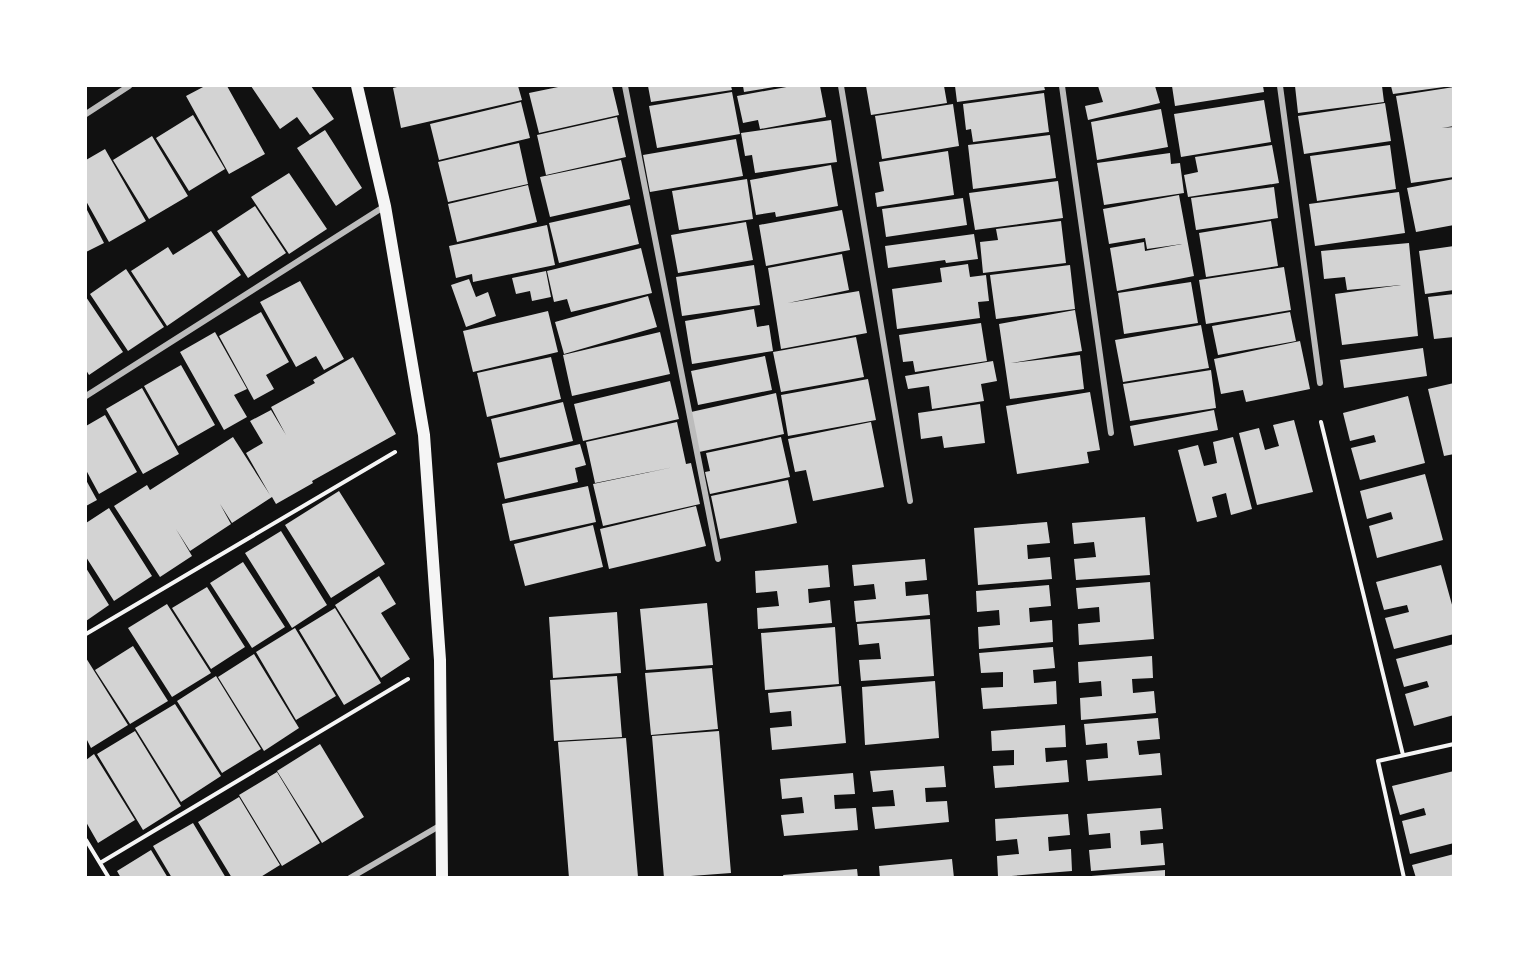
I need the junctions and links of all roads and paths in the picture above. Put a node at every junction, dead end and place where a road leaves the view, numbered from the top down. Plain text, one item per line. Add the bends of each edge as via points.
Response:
1 (129, 86) edge
2 (357, 86) edge
3 (625, 86) edge
4 (841, 86) edge
5 (1062, 86) edge
6 (1280, 86) edge
7 (86, 114) edge
8 (385, 206) junction
9 (1320, 383) dead end
10 (86, 396) edge
11 (1321, 422) dead end
12 (1111, 433) dead end
13 (424, 435) junction
14 (910, 501) dead end
15 (718, 559) dead end
16 (86, 634) edge
17 (440, 660) junction
18 (1454, 744) edge
19 (1404, 755) junction
20 (442, 825) junction
21 (86, 840) edge
22 (100, 863) junction
23 (109, 878) edge
24 (350, 878) edge
25 (442, 878) edge
26 (1404, 878) edge

1 - 7 street
2 - 8 main road
3 - 15 street
4 - 14 street
5 - 12 street
6 - 9 street
8 - 10 street
8 - 13 main road
11 - 19 path
13 - 16 path
13 - 17 main road
17 - 20 main road
17 - 22 path
18 - 19 path
19 - 26 path via 1378,761
20 - 24 street
20 - 25 main road
21 - 22 path
22 - 23 path

